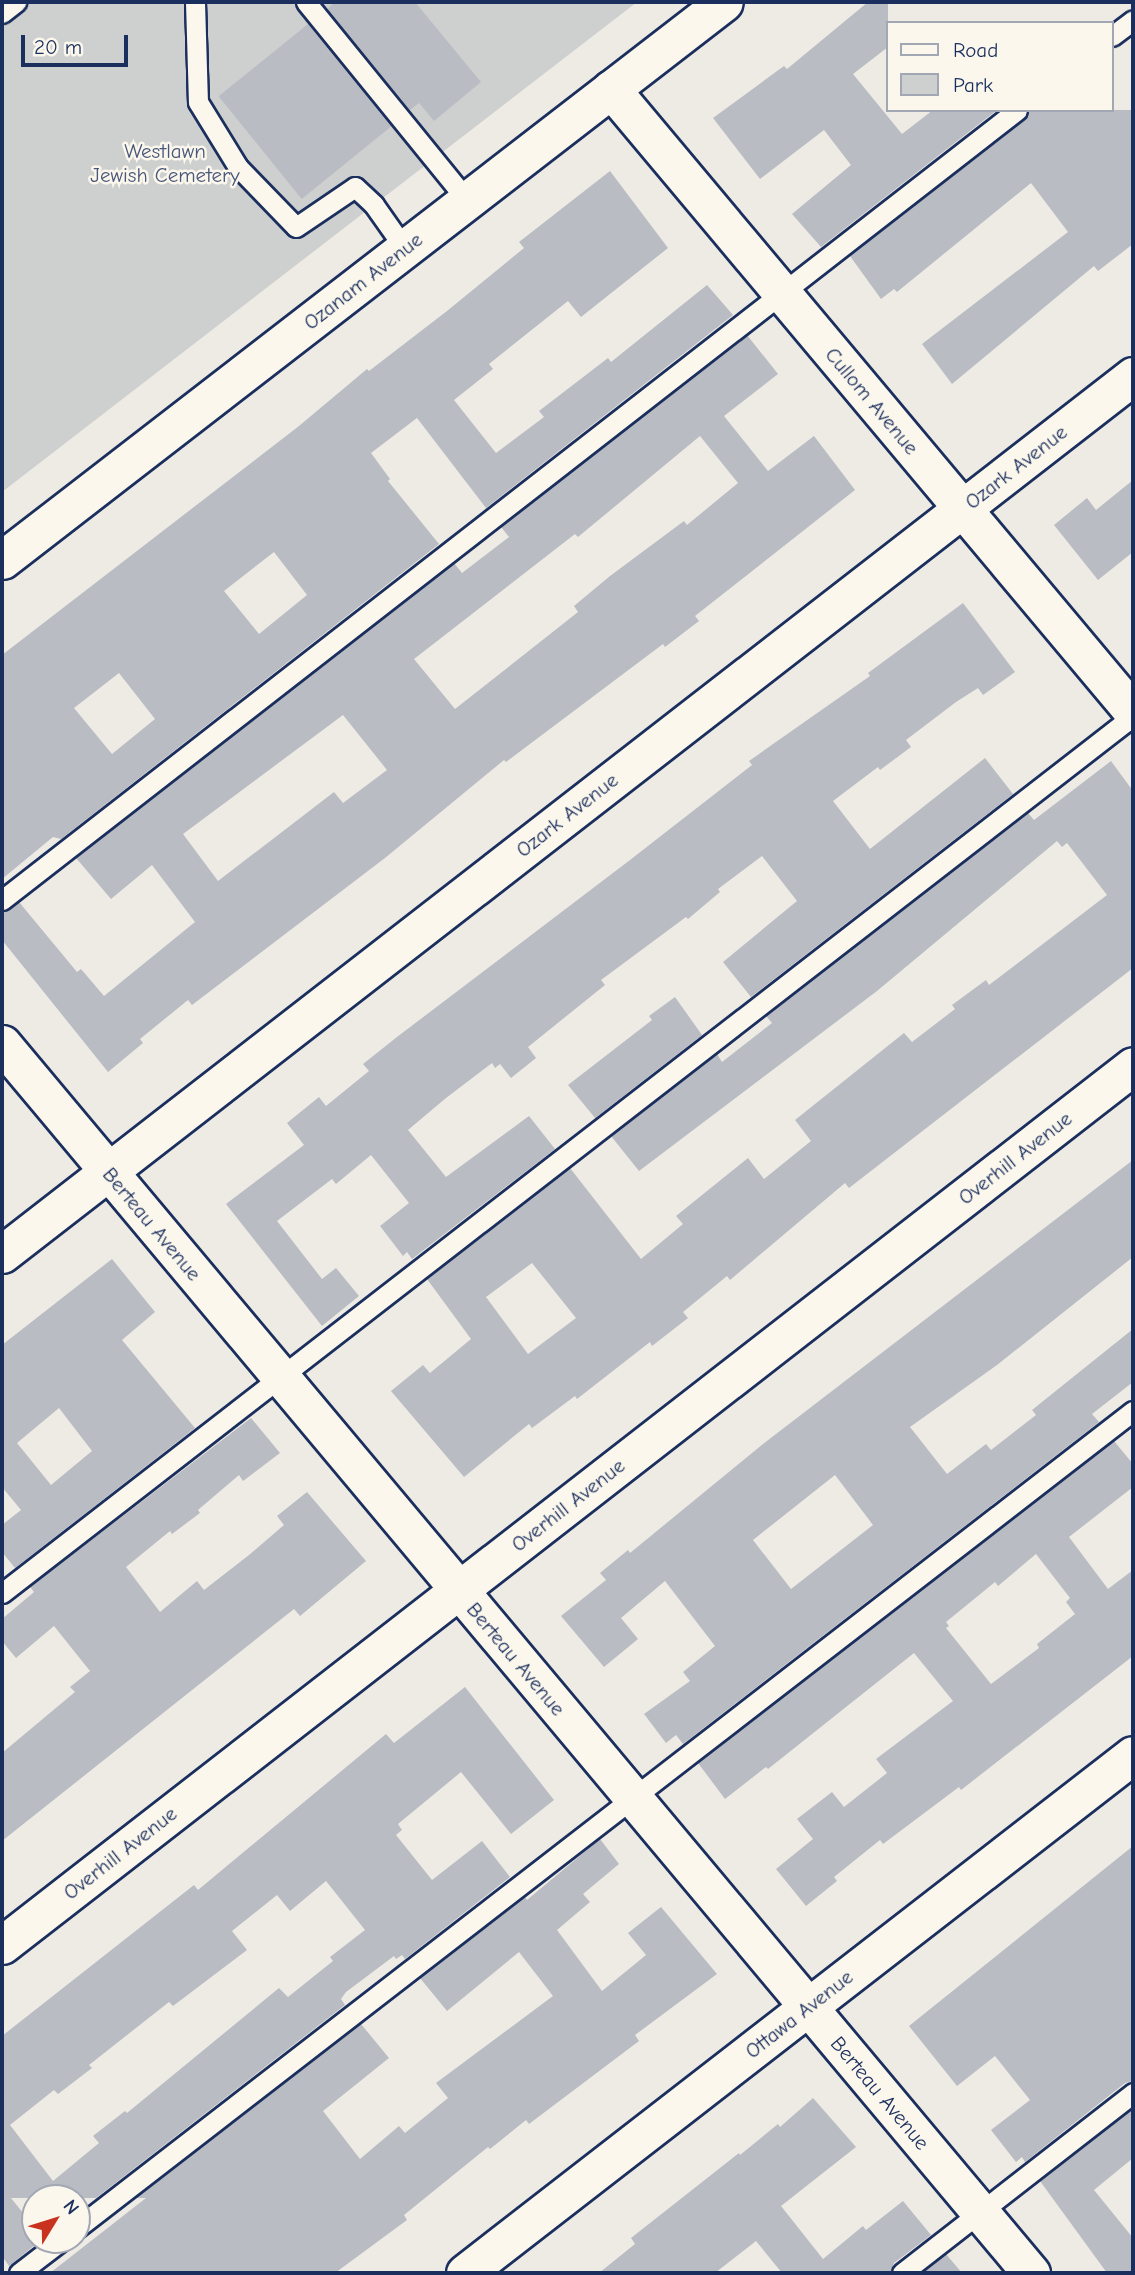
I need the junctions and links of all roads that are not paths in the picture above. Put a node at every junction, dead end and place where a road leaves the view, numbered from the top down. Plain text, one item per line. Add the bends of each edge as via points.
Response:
1 (16, 2) edge
2 (195, 2) edge
3 (306, 2) edge
4 (724, 2) edge
5 (2, 13) edge
6 (1133, 20) edge
7 (1114, 34) edge
8 (611, 89) junction
9 (1014, 112) edge
10 (467, 201) junction
11 (405, 249) junction
12 (782, 293) junction
13 (1133, 376) edge
14 (962, 508) junction
15 (2, 560) edge
16 (1133, 714) edge
17 (2, 900) edge
18 (2, 1044) edge
19 (1133, 1066) edge
20 (108, 1171) junction
21 (2, 1254) edge
22 (281, 1378) junction
23 (1133, 1411) edge
24 (458, 1590) junction
25 (2, 1593) edge
26 (1133, 1755) edge
27 (633, 1798) junction
28 (2, 1945) edge
29 (808, 2007) junction
30 (1133, 2093) edge
31 (980, 2212) junction
32 (91, 2217) edge
33 (44, 2254) edge
34 (19, 2273) edge
35 (465, 2273) edge
36 (902, 2273) edge
37 (1031, 2273) edge

1 - 5 lane
2 - 11 lane via 198,102 238,167 296,227 355,187
3 - 10 lane
4 - 8 street, Ozanam Avenue
6 - 7 lane
8 - 10 street, Ozanam Avenue
8 - 12 street, Cullom Avenue
9 - 12 lane
10 - 11 street, Ozanam Avenue
11 - 15 street, Ozanam Avenue
12 - 14 street, Cullom Avenue
12 - 17 lane
13 - 14 street, Ozark Avenue
14 - 16 street, Cullom Avenue
14 - 20 street, Ozark Avenue
16 - 22 lane
18 - 20 street, Berteau Avenue
19 - 24 street, Overhill Avenue
20 - 21 street, Ozark Avenue
20 - 22 street, Berteau Avenue
22 - 24 street, Berteau Avenue
22 - 25 lane
23 - 27 lane
24 - 27 street, Berteau Avenue
24 - 28 street, Overhill Avenue
26 - 29 street, Ottawa Avenue
27 - 29 street, Berteau Avenue
27 - 32 lane
29 - 31 street, Berteau Avenue
29 - 35 street, Ottawa Avenue
30 - 31 lane
31 - 36 lane
31 - 37 street, Berteau Avenue
33 - 34 lane

